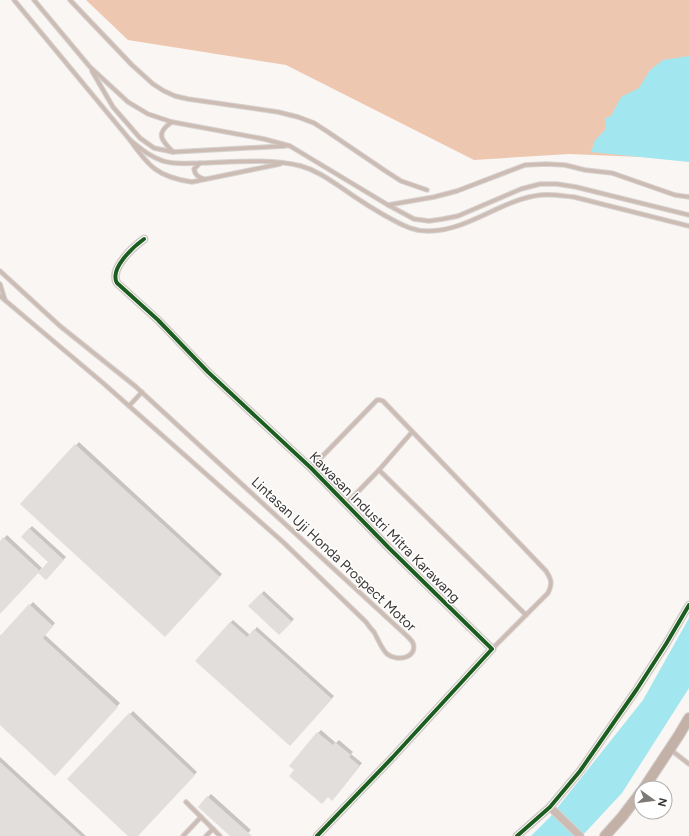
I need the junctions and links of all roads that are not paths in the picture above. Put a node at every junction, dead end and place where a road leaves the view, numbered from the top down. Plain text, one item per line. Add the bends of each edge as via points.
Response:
1 (14, 0) edge
2 (34, 0) edge
3 (70, 0) edge
4 (90, 67) junction
5 (172, 122) junction
6 (130, 140) junction
7 (290, 146) junction
8 (173, 152) junction
9 (200, 163) junction
10 (287, 163) junction
11 (205, 179) junction
12 (427, 190) dead end
13 (689, 197) edge
14 (388, 205) junction
15 (689, 215) edge
16 (689, 226) edge
17 (144, 239) dead end
18 (0, 271) edge
19 (0, 284) edge
20 (0, 296) edge
21 (6, 301) junction
22 (142, 392) junction
23 (129, 406) junction
24 (412, 432) junction
25 (311, 468) junction
26 (379, 470) junction
27 (346, 504) junction
28 (689, 605) edge
29 (526, 615) junction
30 (492, 649) junction
31 (689, 718) edge
32 (670, 749) junction
33 (689, 764) edge
34 (649, 780) edge
35 (186, 802) dead end
36 (633, 802) edge
37 (552, 808) junction
38 (201, 817) junction
39 (212, 829) junction
40 (183, 836) edge
41 (206, 836) edge
42 (220, 836) edge
43 (317, 836) edge
44 (517, 836) edge
45 (580, 836) edge
46 (605, 836) edge

1 - 6 lane
2 - 4 lane
3 - 12 lane via 132,65 164,91 188,99 298,117 328,132 401,180
4 - 5 lane via 128,102 148,114
4 - 8 lane via 113,107 140,138 154,148
5 - 7 lane
5 - 8 lane via 165,126 161,133 162,141
6 - 9 lane via 149,155 164,162
6 - 11 lane via 145,161 167,176 192,182
7 - 8 lane
7 - 14 lane
9 - 10 lane
9 - 11 lane via 194,169 194,173
10 - 11 lane
10 - 16 lane via 316,172 409,228 428,231 462,226 524,199 556,194
13 - 14 lane via 675,195 612,173 546,164 525,165 456,191
14 - 15 lane via 414,219 429,221 458,216 521,188 557,184
17 - 25 street, Kawasan Industri Mitra Karawang via 117,267 114,279 208,372
18 - 22 lane, Lintasan Uji Honda Prospect Motor via 60,326
19 - 21 lane
20 - 21 lane, Lintasan Uji Honda Prospect Motor
21 - 23 lane, Lintasan Uji Honda Prospect Motor
22 - 23 lane
22 - 23 lane, Lintasan Uji Honda Prospect Motor via 407,636 413,644 410,654 399,659 392,658 386,653 366,622 283,542
24 - 25 lane, Kawasan Industri Mitra Karawang via 383,401 377,400
24 - 26 lane
24 - 29 lane, Kawasan Industri Mitra Karawang via 551,579 552,585 548,593
25 - 27 street, Kawasan Industri Mitra Karawang
26 - 27 lane
26 - 29 lane
27 - 30 street, Kawasan Industri Mitra Karawang
28 - 37 street via 617,719
29 - 30 lane, Kawasan Industri Mitra Karawang
30 - 43 street, Kawasan Industri Mitra Karawang
31 - 32 street
32 - 33 lane
32 - 34 street
35 - 38 lane
36 - 46 street
37 - 44 street
37 - 45 street
38 - 39 lane
38 - 40 lane
39 - 41 lane
39 - 42 lane

